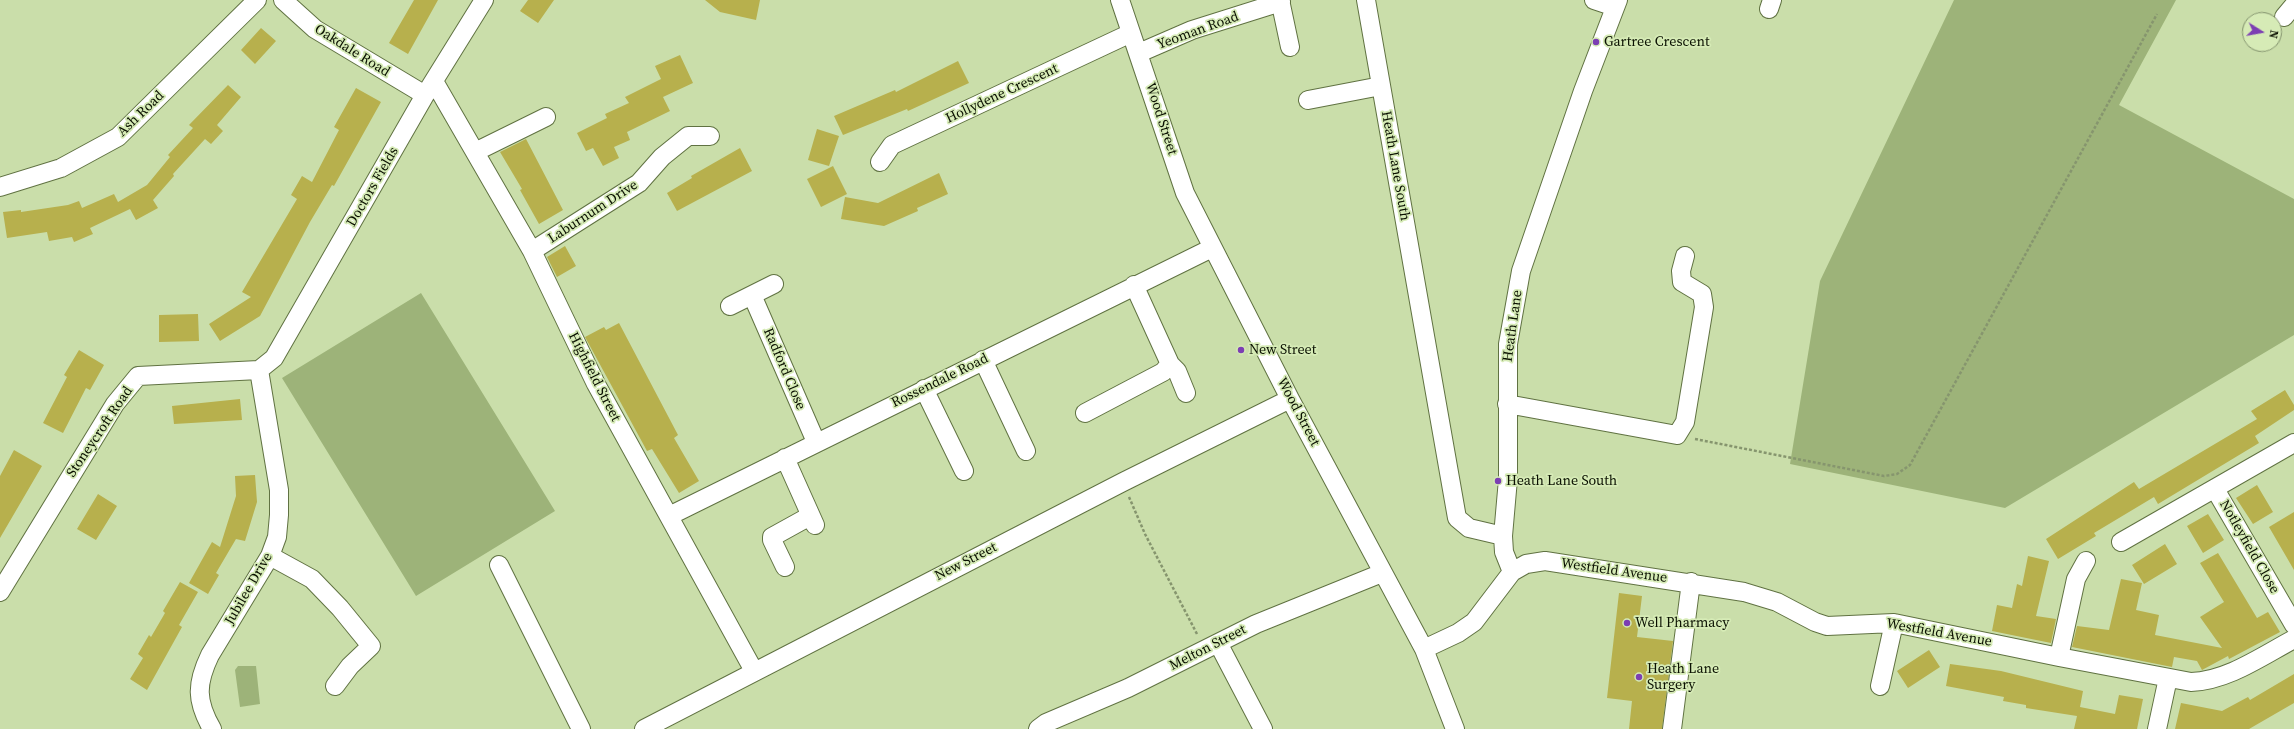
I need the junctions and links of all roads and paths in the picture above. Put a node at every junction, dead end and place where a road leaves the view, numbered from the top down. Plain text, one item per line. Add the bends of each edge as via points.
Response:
1 (257, 0) edge
2 (283, 0) edge
3 (484, 0) edge
4 (1120, 0) edge
5 (1366, 0) edge
6 (1594, 0) edge
7 (1280, 1) edge
8 (1616, 3) edge
9 (2157, 14) dead end
10 (1131, 33) junction
11 (1290, 47) dead end
12 (1139, 53) junction
13 (1381, 86) junction
14 (430, 89) junction
15 (1308, 100) dead end
16 (546, 117) dead end
17 (710, 136) dead end
18 (475, 152) junction
19 (880, 162) dead end
20 (0, 187) edge
21 (1212, 248) junction
22 (532, 251) junction
23 (1685, 256) dead end
24 (774, 284) dead end
25 (1134, 285) junction
26 (752, 295) junction
27 (730, 306) dead end
28 (983, 360) junction
29 (1170, 364) junction
30 (260, 370) junction
31 (924, 390) junction
32 (1186, 393) dead end
33 (1290, 399) junction
34 (1507, 404) junction
35 (1085, 413) dead end
36 (1677, 435) junction
37 (816, 442) junction
38 (2294, 442) edge
39 (1026, 450) dead end
40 (785, 458) junction
41 (964, 471) dead end
42 (1123, 482) junction
43 (2215, 489) junction
44 (669, 516) junction
45 (1503, 536) junction
46 (2121, 542) dead end
47 (270, 556) junction
48 (2086, 561) dead end
49 (499, 565) dead end
50 (785, 567) dead end
51 (1512, 572) junction
52 (1382, 573) junction
53 (1691, 582) junction
54 (0, 592) edge
55 (1894, 622) junction
56 (2294, 625) edge
57 (2294, 639) edge
58 (1212, 646) junction
59 (1424, 649) junction
60 (2059, 657) junction
61 (754, 671) junction
62 (2168, 678) junction
63 (334, 686) dead end
64 (1880, 686) dead end
65 (654, 727) edge
66 (212, 729) edge
67 (581, 729) edge
68 (1038, 729) edge
69 (1263, 729) edge
70 (1455, 729) edge
71 (1672, 729) edge
72 (2157, 729) edge

1 - 20 street, Ash Road via 118,138 61,168
2 - 14 street, Oakdale Road via 315,29
3 - 14 street, Doctors Fields
4 - 10 street, Wood Street
5 - 13 street, Heath Lane South
6 - 8 street
7 - 11 street
7 - 12 street, Yeoman Road via 1192,30
8 - 34 street, Heath Lane via 1521,271 1508,344
9 - 36 path via 1917,454 1904,470 1884,476
10 - 12 street, Wood Street
10 - 19 street, Hollydene Crescent via 892,145
12 - 21 street, Wood Street via 1185,193
13 - 15 street
13 - 45 street, Heath Lane South via 1457,518 1469,528
14 - 18 street, Highfield Street
14 - 30 street, Doctors Fields via 274,358
16 - 18 street
17 - 22 street, Laburnum Drive via 688,136 662,157 639,183
18 - 22 street, Highfield Street
21 - 25 street, Rossendale Road
21 - 33 street, Wood Street
22 - 44 street, Highfield Street via 596,384
23 - 36 street via 1681,271 1682,282 1702,294 1704,307 1685,422
24 - 26 street
25 - 28 street, Rossendale Road
25 - 29 street
26 - 27 street
26 - 37 street, Radford Close
28 - 31 street, Rossendale Road
28 - 39 street
29 - 32 street via 1177,371
29 - 35 street via 1163,372
30 - 47 street, Jubilee Drive via 278,490 279,515
30 - 54 street, Stoneycroft Road via 138,376 107,418
31 - 37 street, Rossendale Road
31 - 41 street
33 - 42 street, New Street
33 - 52 street, Wood Street
34 - 36 street
34 - 45 street, Heath Lane via 1508,479
37 - 40 street, Rossendale Road
38 - 43 street, Notleyfield Close
40 - 44 street, Rossendale Road
40 - 50 street via 813,521 772,537
42 - 58 path via 1145,534
42 - 61 street, New Street
43 - 46 street, Notleyfield Close
43 - 56 street, Notleyfield Close
44 - 61 street, Highfield Street
45 - 51 street, Heath Lane via 1504,552
47 - 63 street via 312,579 371,646
47 - 66 street, Jubilee Drive via 202,671 199,690 202,712
48 - 60 street via 2076,579
49 - 67 street
51 - 53 street, Westfield Avenue via 1526,564 1545,561
51 - 59 street via 1474,622 1458,633
52 - 58 street, Melton Street via 1256,624
52 - 59 street, Wood Street
53 - 55 street, Westfield Avenue via 1744,592 1777,602 1827,626
53 - 71 street
55 - 60 street, Westfield Avenue
55 - 64 street
57 - 62 street, Westfield Avenue via 2222,676 2206,681 2191,682
58 - 68 street, Melton Street
58 - 69 street
59 - 70 street, Wood Street
60 - 62 street, Westfield Avenue
61 - 65 street, New Street
62 - 72 street

